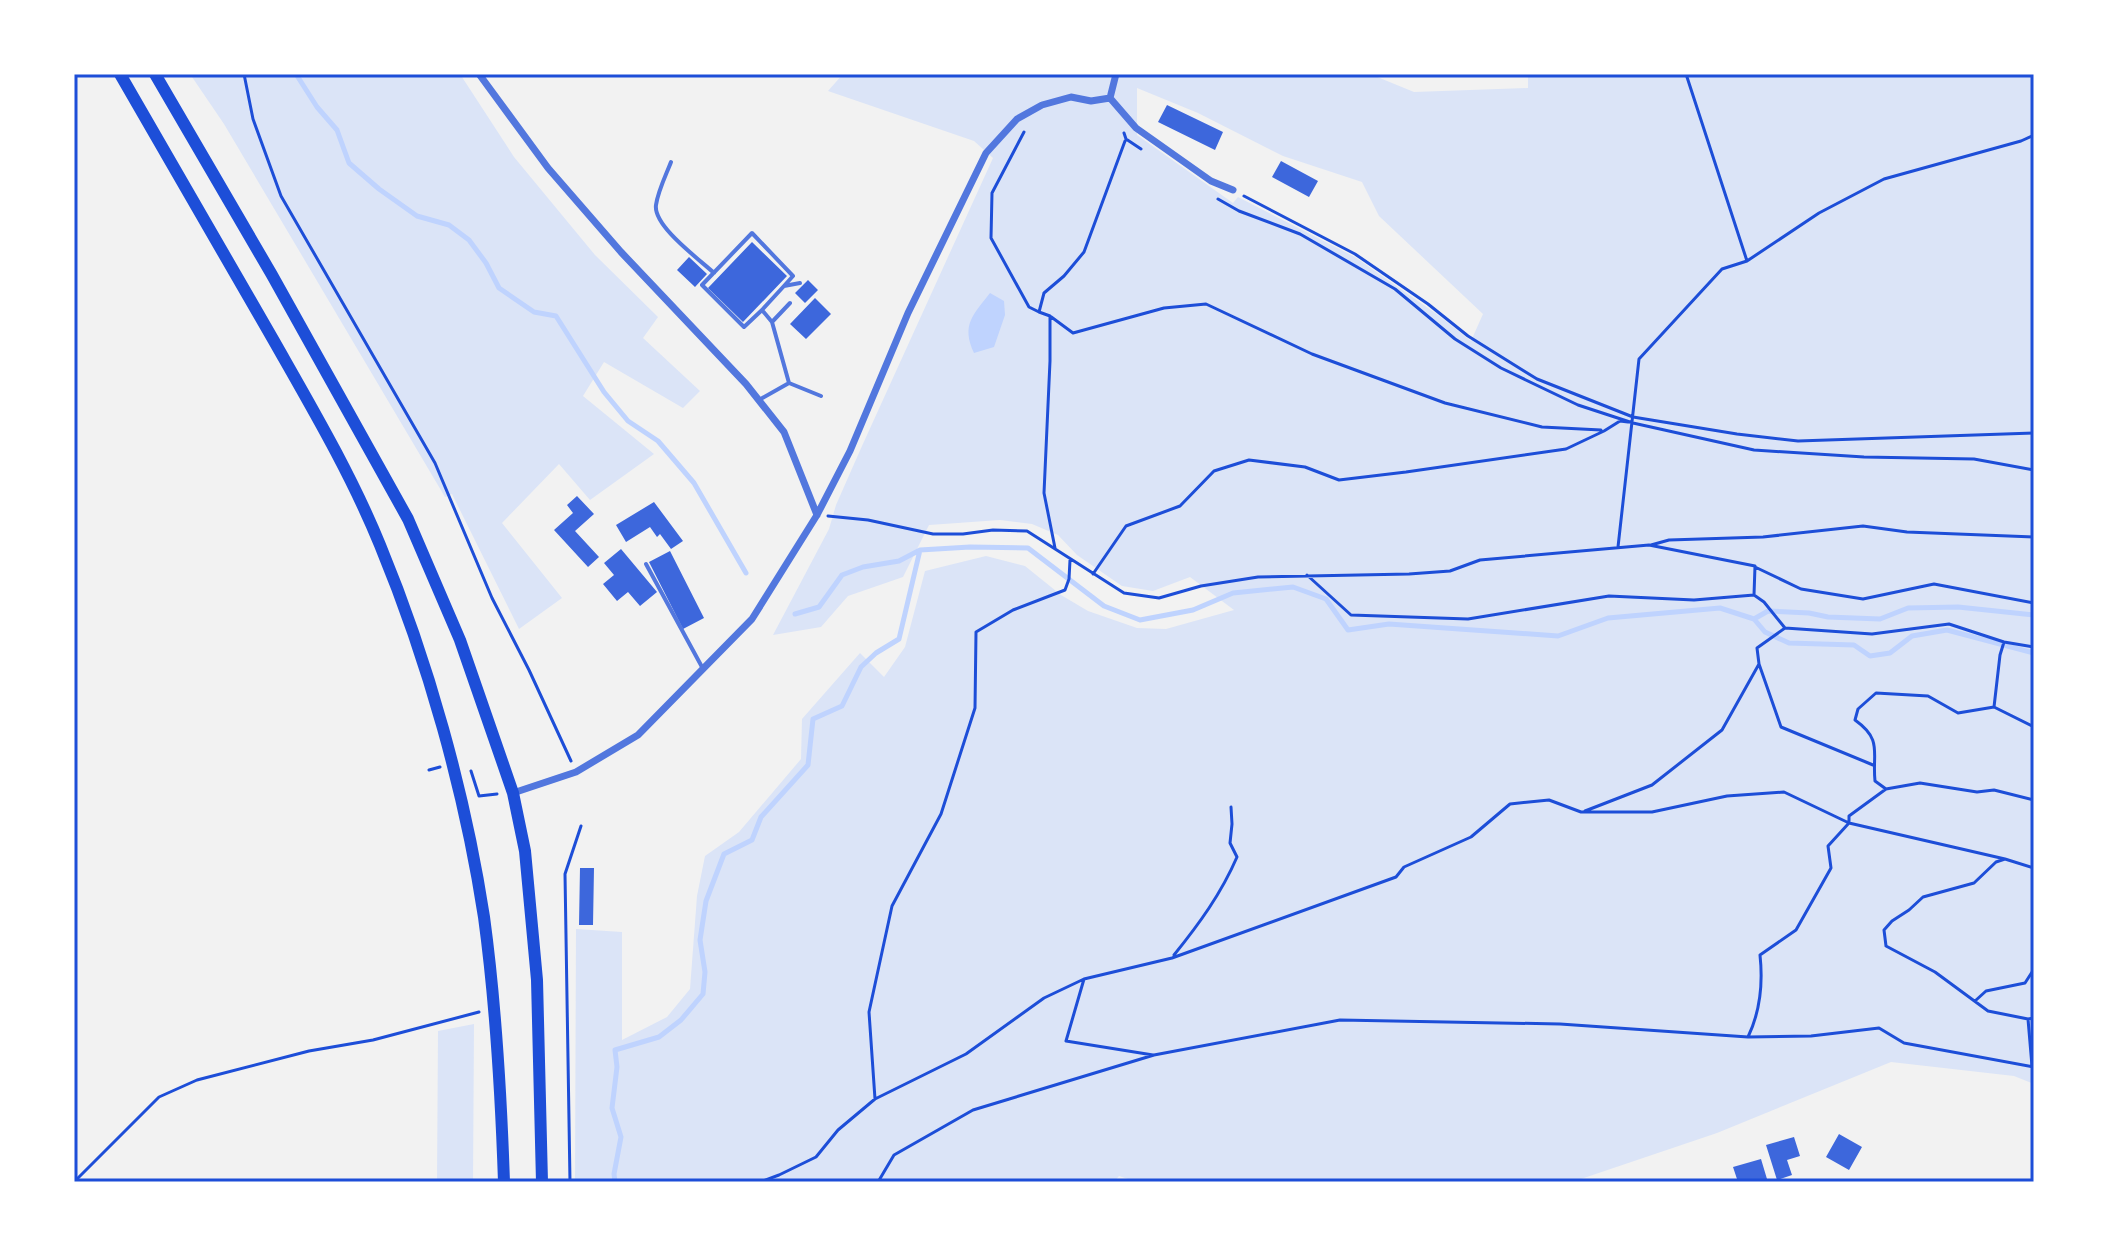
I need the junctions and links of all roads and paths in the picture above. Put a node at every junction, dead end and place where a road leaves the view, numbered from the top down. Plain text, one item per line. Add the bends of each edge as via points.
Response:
1 (120, 74) edge
2 (155, 74) edge
3 (244, 74) edge
4 (479, 74) edge
5 (1116, 74) edge
6 (1686, 74) edge
7 (1110, 98) junction
8 (1121, 126) dead end
9 (1026, 129) dead end
10 (2034, 135) edge
11 (1126, 139) junction
12 (1149, 153) dead end
13 (671, 162) dead end
14 (1233, 190) joint
15 (1216, 198) dead end
16 (1747, 261) junction
17 (714, 273) junction
18 (800, 283) dead end
19 (784, 286) junction
20 (790, 303) dead end
21 (762, 310) junction
22 (1039, 312) junction
23 (1050, 316) junction
24 (772, 322) junction
25 (789, 383) junction
26 (821, 396) dead end
27 (759, 400) junction
28 (1633, 417) junction
29 (1633, 423) junction
30 (1604, 431) junction
31 (2034, 433) edge
32 (2034, 470) edge
33 (817, 515) junction
34 (2034, 537) edge
35 (1649, 545) junction
36 (1618, 547) junction
37 (1055, 548) junction
38 (1070, 558) junction
39 (646, 564) dead end
40 (1755, 566) junction
41 (1093, 574) junction
42 (1307, 575) junction
43 (1754, 595) junction
44 (2034, 603) edge
45 (1785, 628) junction
46 (2004, 642) junction
47 (2034, 647) edge
48 (1759, 664) junction
49 (704, 670) junction
50 (1994, 707) junction
51 (2034, 727) edge
52 (1873, 765) junction
53 (576, 772) junction
54 (1886, 789) junction
55 (513, 793) junction
56 (2034, 800) edge
57 (1231, 807) dead end
58 (1581, 812) junction
59 (1849, 823) junction
60 (581, 826) dead end
61 (2005, 859) junction
62 (2034, 868) edge
63 (1172, 958) junction
64 (2034, 969) edge
65 (1084, 979) junction
66 (1975, 1001) junction
67 (470, 1014) dead end
68 (2034, 1018) edge
69 (2028, 1019) junction
70 (1748, 1037) junction
71 (1154, 1055) junction
72 (2033, 1066) edge
73 (875, 1099) junction
74 (74, 1182) edge
75 (504, 1182) edge
76 (542, 1182) edge
77 (570, 1182) edge
78 (760, 1182) edge
79 (878, 1182) edge

1 - 75 highway via 340,457 423,660 469,838 483,916 500,1071
2 - 55 highway via 408,519 460,640
3 - 53 path via 253,119 281,196 435,463 492,598
4 - 27 street via 548,168
5 - 7 street
6 - 16 path
7 - 14 street via 1136,128 1211,181
7 - 33 street via 1071,97 1042,105 1017,119 986,153
8 - 11 path
9 - 22 path via 992,193 991,238 1029,307
10 - 16 path via 1884,179 1819,213
11 - 12 path
11 - 22 path via 1084,252 1044,293
13 - 17 lane via 657,216
14 - 28 path via 1355,254 1537,379
15 - 29 path via 1300,234 1395,289 1455,339 1501,368 1578,405
16 - 28 path via 1722,269 1639,359
17 - 19 lane via 752,233 793,276
17 - 21 lane via 702,285 744,327
18 - 19 lane
19 - 21 lane
20 - 24 lane
21 - 24 lane
22 - 23 path
23 - 30 path via 1073,333 1164,308 1206,304 1312,354 1445,403 1542,427
23 - 37 path via 1044,493
24 - 25 lane
25 - 26 lane
25 - 27 lane
27 - 33 street via 784,432
28 - 29 path
28 - 31 path via 1798,441
29 - 30 path via 1620,421
29 - 32 path via 1754,450 1974,459
29 - 36 path
30 - 41 path via 1566,449 1339,480 1305,467 1249,460 1214,471 1180,506 1126,526
33 - 37 path via 933,534 1027,531
33 - 49 street via 752,619
34 - 35 path via 1863,526
35 - 36 path
35 - 40 path
36 - 42 path via 1480,560 1450,571
37 - 38 path
38 - 41 path
38 - 73 path via 1065,590 1013,610 976,632 975,708 941,814 892,906 869,1012
39 - 49 lane
40 - 43 path
40 - 44 path via 1801,589 1863,599 1934,584
41 - 42 path via 1124,593 1159,598 1258,577
42 - 43 path via 1351,615 1468,619 1609,596 1694,600
43 - 45 path
45 - 46 path via 1872,634 1949,624
45 - 48 path via 1757,648
46 - 47 path
46 - 50 path
48 - 52 path via 1781,727
48 - 58 path via 1722,730 1652,785
49 - 53 street via 638,735
50 - 51 path
50 - 52 path via 1958,713 1928,696 1876,693 1858,709 1855,720 1867,728 1877,750
52 - 54 path via 1875,781
53 - 55 street
54 - 56 path via 1920,783
54 - 59 path via 1849,816
55 - 76 highway via 525,851 537,980
57 - 63 path via 1230,843 1237,857 1205,918
58 - 59 path via 1652,812 1727,796 1784,792
58 - 63 path via 1549,800 1510,804 1471,837 1404,867 1396,877
59 - 61 path
59 - 70 path via 1828,846 1831,868 1796,930 1760,955 1763,976
60 - 77 path via 565,874
61 - 62 path
61 - 66 path via 1974,883 1923,897 1884,930 1886,946
63 - 65 path
64 - 66 path via 2025,983 1986,991
65 - 71 path via 1066,1041
65 - 73 path via 1044,998 966,1054
66 - 69 path via 1988,1011
67 - 74 path via 197,1080 159,1097
68 - 69 path
69 - 72 path
70 - 71 path via 1575,1024 1340,1020
70 - 72 path via 1879,1028 1904,1043
71 - 79 path via 973,1110 894,1155
73 - 78 path via 816,1157

